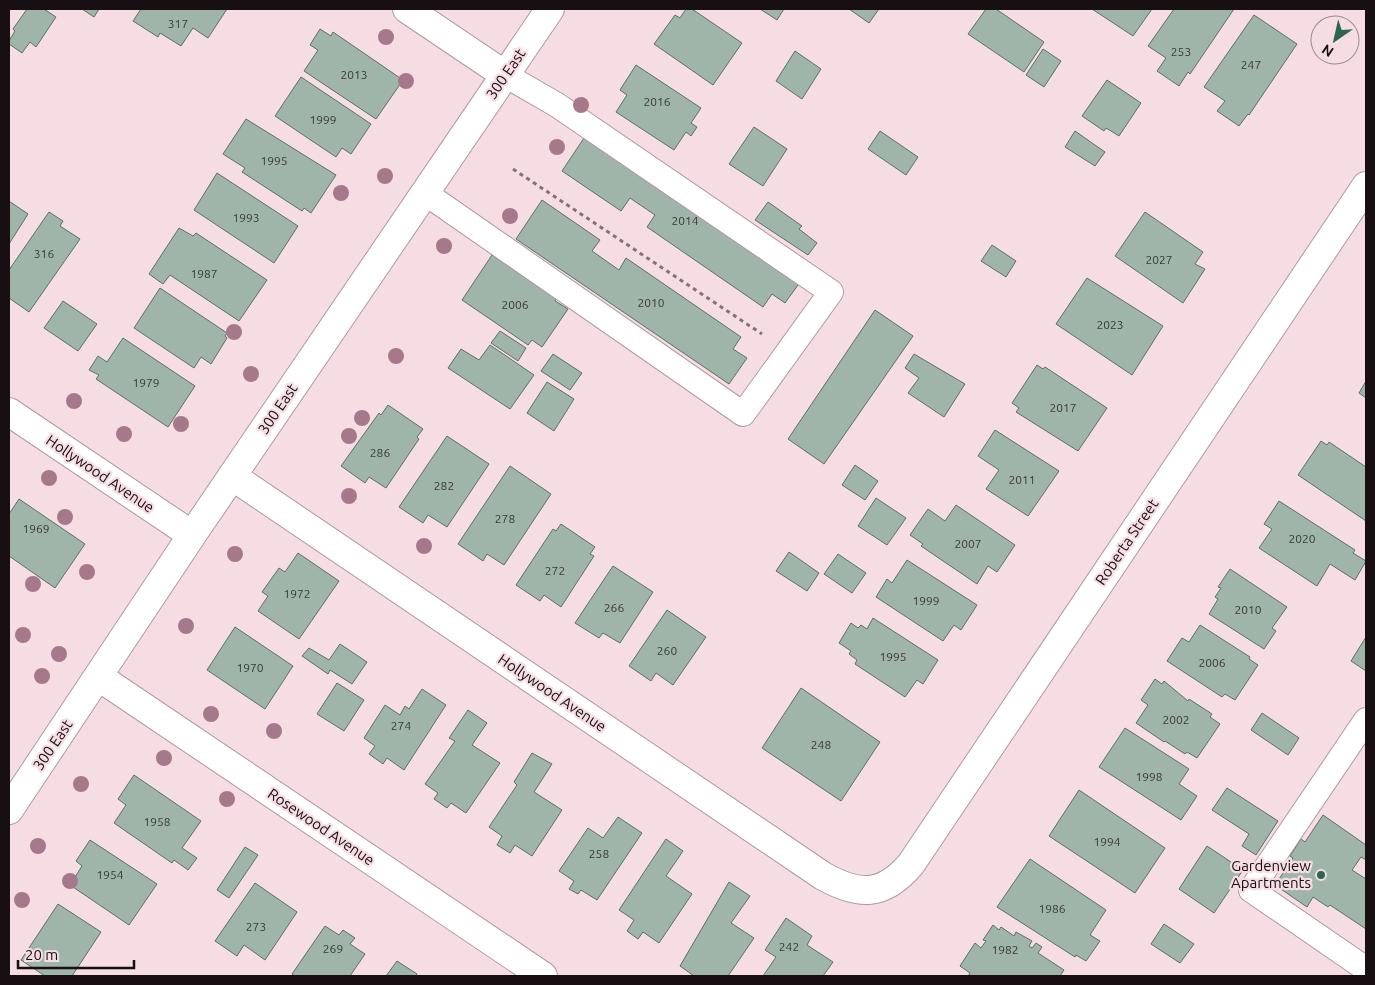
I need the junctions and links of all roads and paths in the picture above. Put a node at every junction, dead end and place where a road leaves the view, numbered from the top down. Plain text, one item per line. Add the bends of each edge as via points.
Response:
1 (407, 9) edge
2 (550, 9) edge
3 (505, 75) junction
4 (513, 169) dead end
5 (1366, 186) edge
6 (425, 193) junction
7 (788, 352) junction
8 (9, 412) edge
9 (232, 476) junction
10 (192, 535) junction
11 (99, 677) junction
12 (1366, 720) edge
13 (9, 810) edge
14 (879, 889) joint
15 (1366, 969) edge
16 (543, 976) edge

1 - 3 street
2 - 3 street, 300 East
3 - 6 street, 300 East
3 - 7 lane via 557,105 831,292
4 - 7 path
5 - 14 street, Roberta Street via 911,864 892,884
6 - 7 lane via 742,414
6 - 9 street, 300 East
8 - 10 street, Hollywood Avenue
9 - 10 street, 300 East
9 - 14 street, Hollywood Avenue via 823,876 851,888
10 - 11 street, 300 East
11 - 13 street, 300 East
11 - 16 street, Rosewood Avenue
12 - 15 lane via 1251,890

